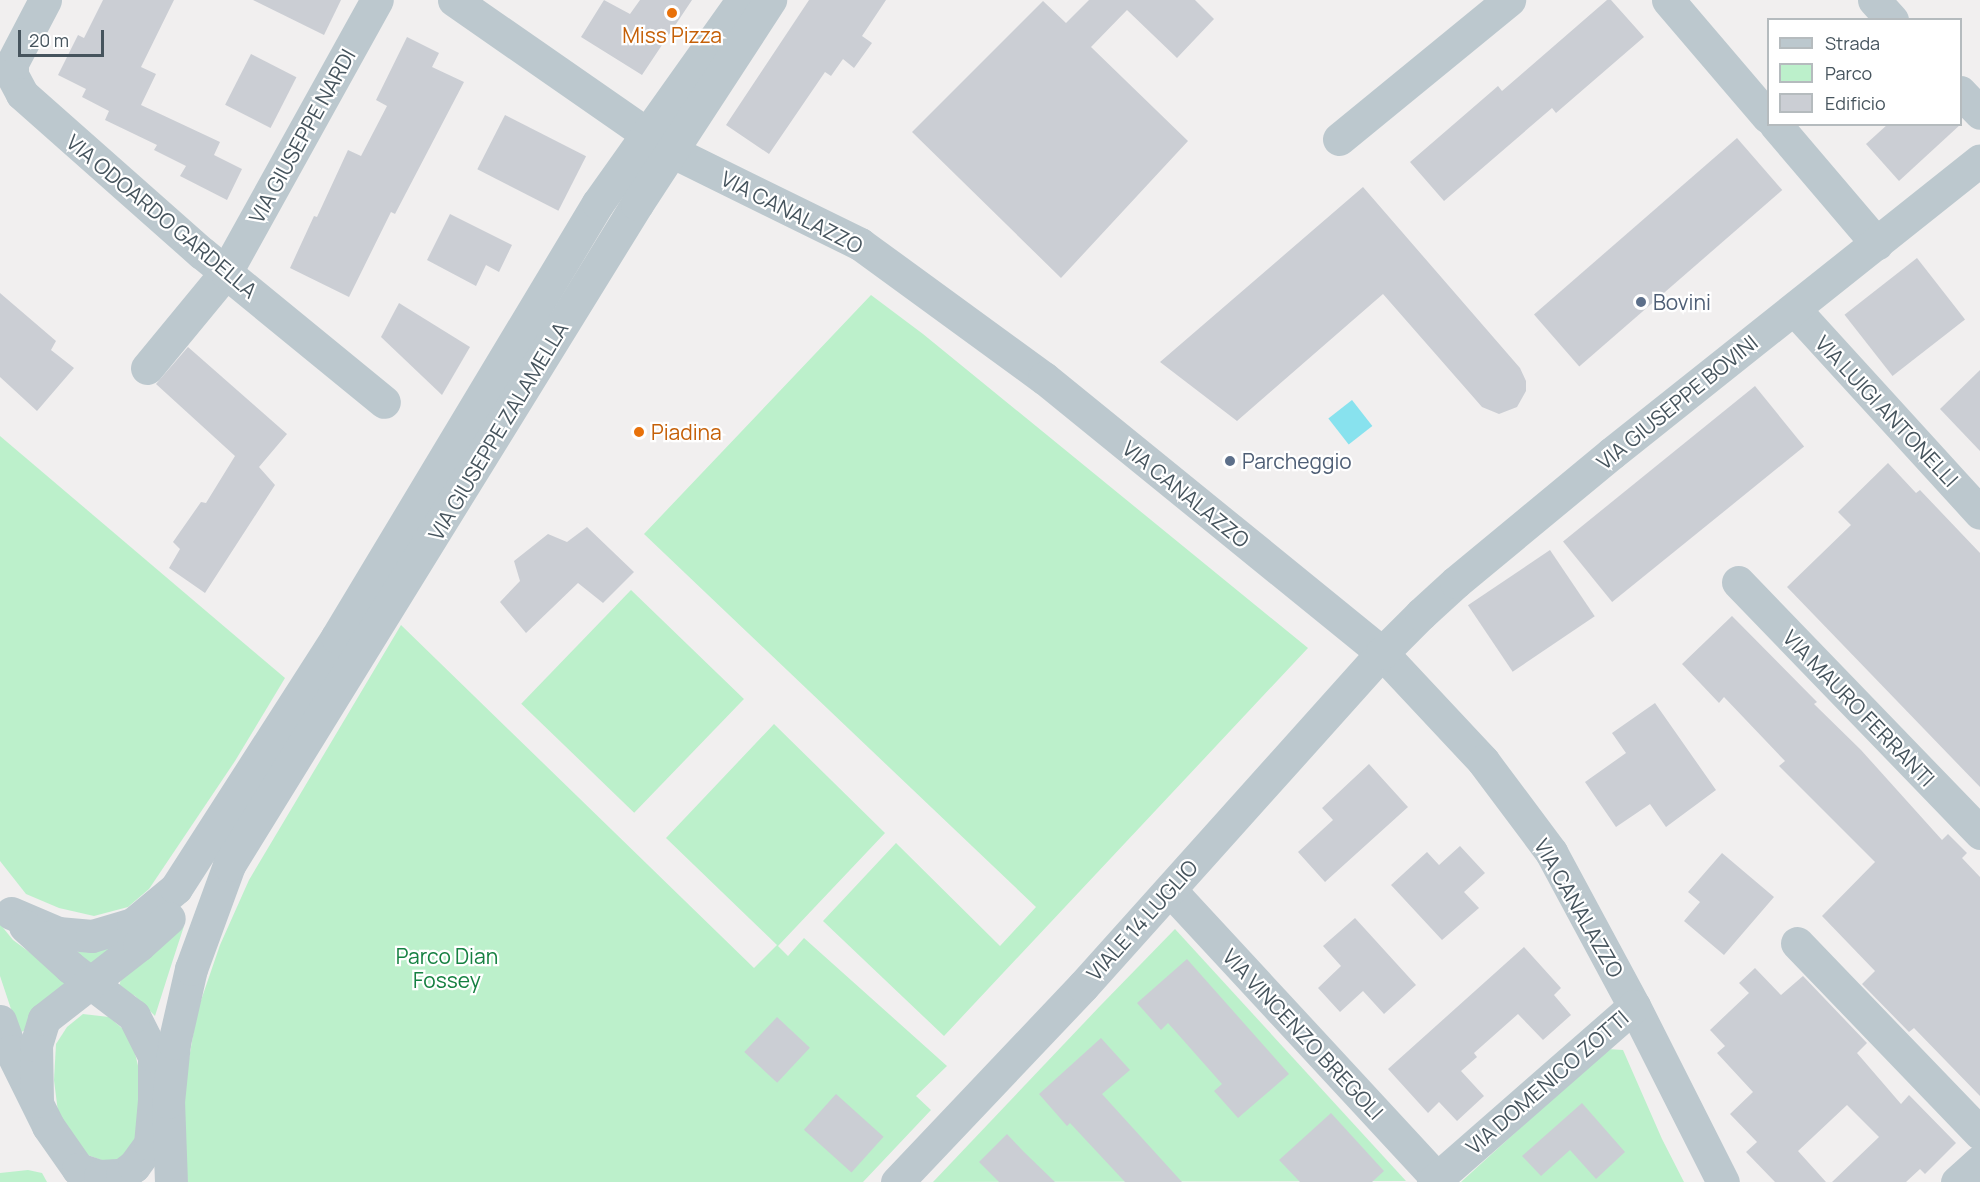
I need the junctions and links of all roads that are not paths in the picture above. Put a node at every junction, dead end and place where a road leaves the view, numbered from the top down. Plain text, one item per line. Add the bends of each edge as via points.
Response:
1 (45, 0) edge
2 (377, 0) edge
3 (454, 0) edge
4 (729, 0) edge
5 (742, 0) edge
6 (770, 0) edge
7 (1509, 0) edge
8 (1668, 0) edge
9 (1874, 0) edge
10 (1890, 18) edge
11 (1962, 94) edge
12 (1980, 113) edge
13 (1767, 116) edge
14 (1777, 126) edge
15 (645, 138) junction
16 (1339, 139) dead end
17 (1980, 160) edge
18 (1877, 244) junction
19 (226, 272) junction
20 (1794, 309) junction
21 (147, 368) dead end
22 (384, 402) dead end
23 (1979, 509) edge
24 (1738, 582) dead end
25 (337, 637) junction
26 (1382, 653) junction
27 (1980, 833) edge
28 (230, 866) junction
29 (1170, 890) junction
30 (6, 908) edge
31 (1797, 943) dead end
32 (90, 981) junction
33 (1634, 1006) junction
34 (0, 1021) edge
35 (154, 1056) junction
36 (37, 1101) junction
37 (1980, 1133) edge
38 (150, 1143) junction
39 (1980, 1161) edge
40 (81, 1175) edge
41 (1435, 1180) edge
42 (156, 1182) edge
43 (171, 1182) edge
44 (897, 1182) edge
45 (1723, 1182) edge
46 (1957, 1182) edge

1 - 19 street, VIA ODOARDO GARDELLA via 12,63 12,75 22,94
2 - 19 street, VIA GIUSEPPE NARDI
3 - 15 street, VIA CANALAZZO
4 - 15 street via 638,120
5 - 15 street, VIA GIUSEPPE ZALAMELLA
6 - 15 street, VIA GIUSEPPE ZALAMELLA
7 - 16 street
8 - 13 street
9 - 10 street
11 - 12 street
14 - 18 street
15 - 25 street, VIA GIUSEPPE ZALAMELLA via 598,203
15 - 26 street, VIA CANALAZZO via 860,244 1044,378
15 - 28 street, VIA GIUSEPPE ZALAMELLA via 537,367
17 - 18 street, VIA GIUSEPPE BOVINI
18 - 20 street, VIA GIUSEPPE BOVINI
19 - 21 street, VIA GIUSEPPE NARDI
19 - 22 street, VIA ODOARDO GARDELLA
20 - 23 street, VIA LUIGI ANTONELLI
20 - 26 street, VIA GIUSEPPE BOVINI via 1456,582
24 - 27 street, VIA MAURO FERRANTI
25 - 30 street, VIA GIUSEPPE ZALAMELLA via 176,888 134,924 92,936 58,933
25 - 32 street, VIA GIUSEPPE ZALAMELLA via 323,681 208,873 175,913
26 - 29 street, VIALE 14 LUGLIO
26 - 33 street, VIA CANALAZZO via 1483,761 1551,852
28 - 35 street, VIA GIUSEPPE ZALAMELLA via 184,952
28 - 43 street, VIA GIUSEPPE ZALAMELLA via 186,986 174,1043 168,1102
29 - 41 street, VIA VINCENZO BREGOLI
29 - 44 street, VIALE 14 LUGLIO
30 - 32 street
31 - 37 street
32 - 35 street via 134,1016
32 - 36 street via 44,1019 36,1045
33 - 41 street, VIA DOMENICO ZOTTI
33 - 45 street, VIA CANALAZZO
34 - 36 street
35 - 38 street
36 - 40 street via 48,1126
38 - 40 street via 134,1166 122,1175
38 - 42 street
39 - 46 street

